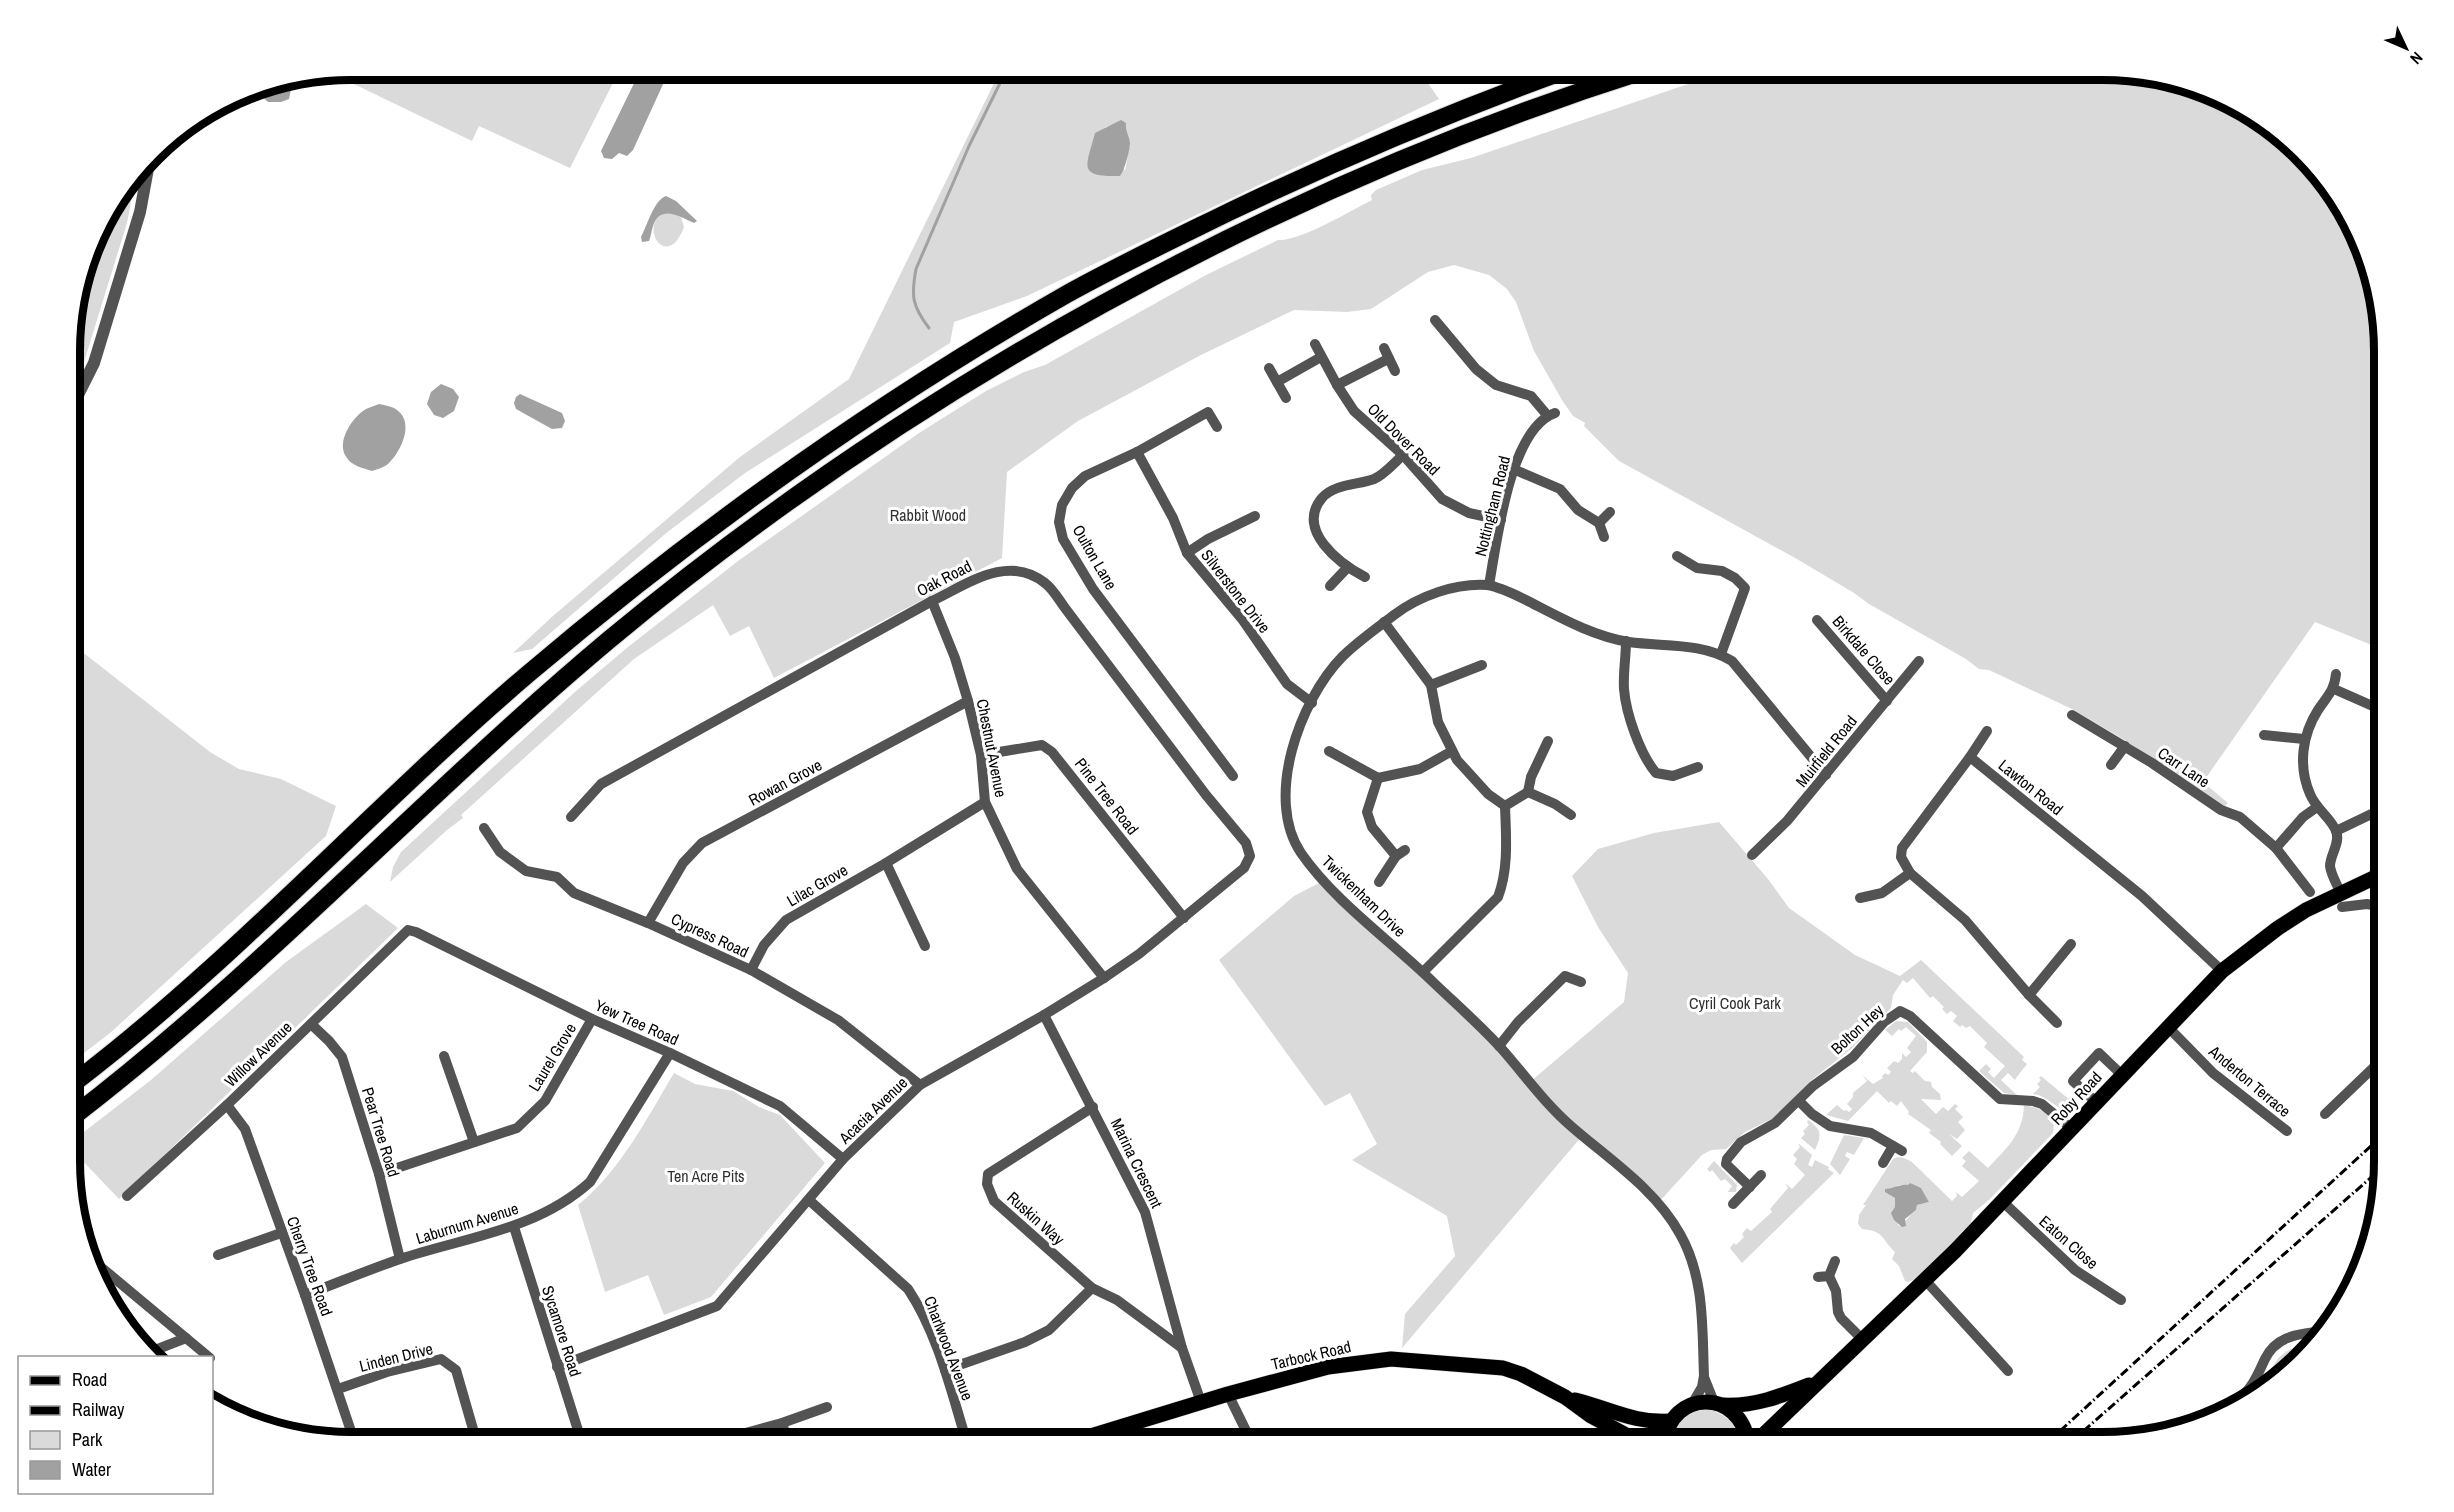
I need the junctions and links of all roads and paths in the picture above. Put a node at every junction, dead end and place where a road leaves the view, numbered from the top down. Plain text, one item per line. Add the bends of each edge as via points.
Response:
1 (1539, 80) edge
2 (1614, 80) edge
3 (148, 171) edge
4 (1435, 320) dead end
5 (1315, 344) dead end
6 (1321, 357) junction
7 (1269, 368) dead end
8 (1395, 371) dead end
9 (1277, 382) junction
10 (1336, 385) junction
11 (80, 391) edge
12 (1286, 398) dead end
13 (1217, 427) dead end
14 (1137, 452) junction
15 (1403, 455) junction
16 (1514, 469) junction
17 (1610, 512) dead end
18 (1255, 516) dead end
19 (1501, 520) junction
20 (1599, 523) junction
21 (1604, 537) dead end
22 (1187, 554) junction
23 (1677, 556) dead end
24 (1347, 568) junction
25 (1365, 577) dead end
26 (1489, 585) junction
27 (1330, 586) dead end
28 (932, 601) junction
29 (1817, 620) dead end
30 (1384, 622) junction
31 (1626, 641) junction
32 (1721, 654) junction
33 (1919, 661) dead end
34 (1482, 665) dead end
35 (2336, 674) dead end
36 (1431, 685) junction
37 (2334, 688) junction
38 (968, 701) junction
39 (1887, 701) junction
40 (1312, 703) junction
41 (2374, 706) edge
42 (2072, 715) dead end
43 (1987, 731) dead end
44 (2264, 735) dead end
45 (2304, 739) junction
46 (1548, 741) dead end
47 (2125, 746) junction
48 (1329, 751) dead end
49 (1452, 751) junction
50 (981, 755) junction
51 (1970, 757) junction
52 (2111, 765) dead end
53 (1698, 767) dead end
54 (1826, 775) junction
55 (1233, 776) dead end
56 (1378, 778) junction
57 (1528, 792) junction
58 (985, 802) junction
59 (1505, 806) junction
60 (2317, 807) junction
61 (2374, 813) edge
62 (1571, 815) dead end
63 (571, 817) dead end
64 (484, 828) dead end
65 (2336, 831) junction
66 (2276, 848) junction
67 (1752, 855) dead end
68 (1250, 856) joint
69 (886, 863) junction
70 (1910, 873) junction
71 (2374, 878) edge
72 (1379, 882) dead end
73 (2310, 892) dead end
74 (1860, 898) dead end
75 (2341, 899) junction
76 (2374, 905) edge
77 (1184, 918) junction
78 (648, 923) junction
79 (408, 930) joint
80 (2071, 944) dead end
81 (925, 946) dead end
82 (750, 970) junction
83 (2222, 971) junction
84 (1423, 972) junction
85 (1104, 978) junction
86 (1581, 982) dead end
87 (2029, 995) junction
88 (1044, 1015) junction
89 (592, 1019) junction
90 (2057, 1023) dead end
91 (311, 1024) junction
92 (2168, 1027) junction
93 (1499, 1046) junction
94 (670, 1053) junction
95 (444, 1056) dead end
96 (2374, 1067) edge
97 (2122, 1075) junction
98 (80, 1078) edge
99 (920, 1085) junction
100 (1799, 1101) junction
101 (2096, 1102) junction
102 (227, 1105) junction
103 (1093, 1107) junction
104 (80, 1111) edge
105 (2325, 1114) dead end
106 (2072, 1129) junction
107 (2287, 1131) dead end
108 (474, 1142) junction
109 (843, 1159) junction
110 (1883, 1163) dead end
111 (379, 1174) junction
112 (1761, 1175) dead end
113 (1750, 1187) junction
114 (127, 1196) dead end
115 (809, 1200) junction
116 (2002, 1201) junction
117 (1733, 1204) dead end
118 (514, 1227) junction
119 (281, 1233) junction
120 (218, 1255) dead end
121 (400, 1259) junction
122 (1835, 1262) dead end
123 (101, 1267) edge
124 (1925, 1280) junction
125 (1092, 1288) junction
126 (305, 1295) junction
127 (2121, 1300) dead end
128 (2312, 1334) edge
129 (186, 1338) junction
130 (1863, 1340) junction
131 (1182, 1348) junction
132 (156, 1350) edge
133 (206, 1356) edge
134 (557, 1367) junction
135 (945, 1370) junction
136 (2008, 1371) dead end
137 (1704, 1377) junction
138 (1818, 1382) junction
139 (338, 1389) junction
140 (2244, 1393) edge
141 (1228, 1394) junction
142 (1565, 1397) junction
143 (1201, 1402) junction
144 (1718, 1403) junction
145 (1692, 1404) junction
146 (827, 1407) dead end
147 (1670, 1421) junction
148 (782, 1423) junction
149 (352, 1432) edge
150 (474, 1432) edge
151 (578, 1432) edge
152 (749, 1432) edge
153 (785, 1432) edge
154 (964, 1432) edge
155 (1104, 1432) edge
156 (1247, 1432) edge
157 (1621, 1432) edge
158 (1667, 1432) edge
159 (1748, 1432) edge
160 (1767, 1432) edge

1 - 98 highway via 1356,152 1156,247 1070,293 853,426 756,493 589,623 450,745 225,958
2 - 104 highway via 1464,133 1347,183 1167,269 887,433 780,508 611,639 466,765 208,1007
3 - 11 street via 140,212 94,363
4 - 16 street, Nottingham Road via 1476,369 1496,385 1531,396 1551,414 1523,445
5 - 6 street, Old Dover Road
6 - 9 street
6 - 10 street, Old Dover Road
7 - 9 street
8 - 10 street via 1386,353
9 - 12 street
10 - 15 street, Old Dover Road via 1354,411
13 - 14 street, Oulton Lane via 1208,412
14 - 22 street, Silverstone Drive via 1173,518
14 - 55 street, Oulton Lane via 1085,476 1072,488 1062,505 1059,522 1064,539 1094,589
15 - 19 street, Old Dover Road via 1442,499 1469,513
15 - 24 street via 1376,478 1349,484 1322,498 1316,510 1314,523 1319,538
16 - 19 street, Nottingham Road
16 - 20 street via 1560,489 1578,510
17 - 20 street
18 - 22 street
19 - 26 street, Nottingham Road
20 - 21 street
22 - 40 street, Silverstone Drive via 1242,619 1287,684
23 - 32 street via 1697,568 1722,571 1745,588
24 - 25 street
24 - 27 street
26 - 30 street, Twickenham Drive via 1454,588 1420,599
26 - 31 street, Twickenham Drive via 1591,632
28 - 38 street, Chestnut Avenue
28 - 63 street, Oak Road via 601,784
28 - 68 street, Oak Road via 995,572 1023,571 1045,583 1246,843
29 - 39 street, Birkdale Close
30 - 36 street
30 - 40 street, Twickenham Drive via 1342,657
31 - 32 street, Twickenham Drive via 1700,648
31 - 53 street via 1624,690 1647,763 1656,773 1673,776
32 - 54 street, Twickenham Drive via 1732,661
33 - 39 street, Muirfield Road
34 - 36 street
35 - 37 street
36 - 49 street via 1438,722
37 - 41 street
37 - 45 street
38 - 50 street, Chestnut Avenue
38 - 78 street, Rowan Grove via 702,843 682,863
39 - 54 street, Muirfield Road
40 - 84 street, Twickenham Drive via 1291,748 1286,786 1287,820 1299,850 1323,881
42 - 47 street, Carr Lane
43 - 51 street
44 - 45 street
45 - 60 street via 2305,777
46 - 57 street
47 - 52 street
47 - 66 street, Carr Lane via 2221,810 2240,817
48 - 56 street
49 - 56 street via 1420,769
49 - 59 street via 1488,794
50 - 58 street, Chestnut Avenue
50 - 77 street, Pine Tree Road via 1042,745 1052,752
51 - 70 street via 1902,848 1901,857
51 - 83 street, Lawton Road via 2142,896
54 - 67 street, Muirfield Road
56 - 72 street via 1367,812 1372,827 1400,853
57 - 59 street
57 - 62 street
58 - 69 street, Lilac Grove
58 - 85 street, Chestnut Avenue via 1017,869
59 - 84 street via 1504,876 1498,897
60 - 65 street
60 - 66 street
61 - 65 street
64 - 78 street, Cypress Road via 500,852 526,871 557,877 574,893
65 - 75 street via 2330,865
66 - 73 street, Carr Lane
68 - 77 street, Acacia Avenue via 1244,868
69 - 81 street
69 - 82 street, Lilac Grove via 786,920 764,945
70 - 74 street via 1882,893
70 - 87 street via 1965,920
71 - 75 main road, Roby Road
75 - 76 street
75 - 83 main road, Roby Road via 2278,928
77 - 85 street, Acacia Avenue
78 - 82 street, Cypress Road
79 - 89 street, Yew Tree Road
79 - 91 street, Willow Avenue
80 - 87 street
82 - 99 street, Cypress Road via 838,1020
83 - 92 main road, Roby Road
84 - 93 street, Twickenham Drive
85 - 88 street, Acacia Avenue
86 - 93 street via 1565,975
87 - 90 street
88 - 99 street, Acacia Avenue
88 - 103 street, Marina Crescent
89 - 94 street, Yew Tree Road
89 - 108 street, Laurel Grove via 545,1101 517,1128
91 - 102 street, Willow Avenue
91 - 111 street, Pear Tree Road via 342,1057
92 - 97 main road, Roby Road
92 - 107 street, Anderton Terrace via 2213,1073
93 - 137 street, Twickenham Drive via 1568,1124 1636,1181 1673,1222 1690,1255 1701,1297
94 - 109 street, Yew Tree Road via 780,1106
94 - 118 street, Laburnum Avenue via 590,1182 567,1201
95 - 108 street
96 - 105 street
97 - 101 main road, Roby Road
97 - 101 street via 2099,1053 2073,1081
99 - 109 street, Acacia Avenue
100 - 106 street, Bolton Hey via 1853,1057 1884,1022 1900,1011 2000,1099 2042,1104
100 - 110 street via 1830,1126 1864,1130 1898,1148
100 - 113 street, Bolton Hey via 1775,1123 1745,1139 1727,1158 1726,1164
101 - 106 main road, Roby Road
102 - 114 street, Willow Avenue
102 - 119 street, Cherry Tree Road via 245,1129
103 - 125 street, Ruskin Way via 988,1174 987,1184 994,1201
103 - 131 street, Marina Crescent via 1145,1212
106 - 116 main road, Roby Road
108 - 111 street, Laurel Grove
109 - 115 street, Acacia Avenue
111 - 121 street, Pear Tree Road
112 - 113 street
113 - 117 street
115 - 134 street, Acacia Avenue via 717,1306
115 - 135 street, Charlwood Avenue via 908,1289 920,1307
116 - 124 main road, Roby Road
116 - 127 street, Eaton Close via 2075,1270
118 - 121 street, Laburnum Avenue
118 - 134 street, Sycamore Road
119 - 120 street
119 - 126 street, Cherry Tree Road
121 - 126 street, Laburnum Avenue
122 - 130 street via 1824,1277 1836,1291 1841,1318
123 - 129 street
124 - 130 main road, Roby Road
124 - 136 street
125 - 131 street, Ruskin Way via 1117,1300
125 - 135 street via 1049,1330
126 - 139 street, Cherry Tree Road
128 - 140 street via 2282,1340 2266,1356
129 - 132 street
129 - 133 street
130 - 138 main road, Roby Road
131 - 143 street, Marina Crescent
134 - 151 street, Sycamore Road
135 - 154 street, Charlwood Avenue
137 - 144 street, Twickenham Drive
137 - 145 street, Twickenham Drive
138 - 144 main road, Roby Road via 1741,1406
138 - 160 main road, Roby Road
139 - 149 street, Cherry Tree Road
139 - 150 street, Linden Drive via 441,1359 456,1370
141 - 142 main road, Tarbock Road via 1328,1367 1391,1359 1503,1368
141 - 143 main road, Tarbock Road
141 - 156 street
142 - 147 main road, Tarbock Road via 1626,1417
142 - 157 main road, Tarbock Road
143 - 155 main road, Tarbock Road
144 - 145 main road, Roby Road
144 - 159 main road via 1732,1411
145 - 147 main road
146 - 148 street
147 - 158 main road
148 - 152 street
148 - 153 street

